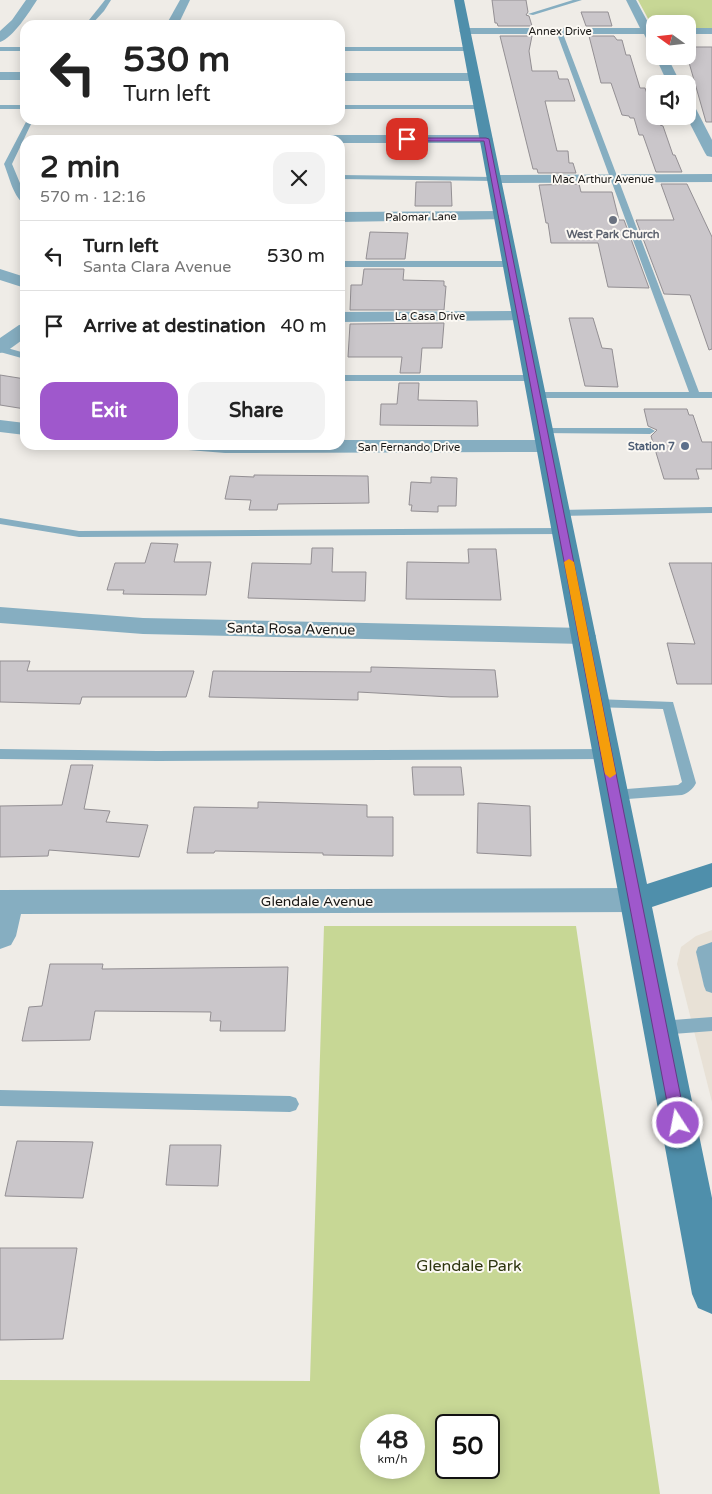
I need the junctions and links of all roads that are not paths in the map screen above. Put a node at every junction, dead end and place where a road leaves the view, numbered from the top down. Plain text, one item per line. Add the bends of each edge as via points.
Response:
1 (32, 0) edge
2 (108, 0) edge
3 (185, 0) edge
4 (459, 0) edge
5 (579, 0) edge
6 (631, 0) edge
7 (530, 14) dead end
8 (93, 20) edge
9 (175, 20) edge
10 (646, 23) edge
11 (559, 31) junction
12 (646, 31) edge
13 (696, 31) edge
14 (712, 31) edge
15 (0, 38) edge
16 (467, 40) junction
17 (0, 49) edge
18 (20, 49) edge
19 (345, 49) edge
20 (0, 76) edge
21 (20, 76) edge
22 (345, 77) edge
23 (474, 77) junction
24 (0, 107) edge
25 (20, 107) edge
26 (345, 107) edge
27 (480, 107) junction
28 (696, 122) edge
29 (486, 139) junction
30 (20, 140) edge
31 (345, 140) edge
32 (712, 153) edge
33 (345, 177) edge
34 (712, 178) edge
35 (494, 179) junction
36 (613, 179) junction
37 (20, 193) edge
38 (501, 216) junction
39 (345, 217) edge
40 (345, 264) edge
41 (510, 264) junction
42 (0, 274) edge
43 (20, 281) edge
44 (345, 316) edge
45 (521, 316) junction
46 (20, 333) edge
47 (0, 348) edge
48 (20, 354) edge
49 (345, 378) edge
50 (534, 387) junction
51 (695, 395) junction
52 (712, 395) edge
53 (0, 426) edge
54 (20, 428) edge
55 (650, 431) dead end
56 (545, 439) junction
57 (345, 444) edge
58 (712, 510) edge
59 (0, 521) edge
60 (561, 522) junction
61 (0, 615) edge
62 (583, 636) junction
63 (596, 704) junction
64 (0, 754) edge
65 (606, 754) junction
66 (614, 794) junction
67 (712, 876) edge
68 (635, 900) junction
69 (4, 902) edge
70 (0, 936) edge
71 (712, 948) edge
72 (712, 986) edge
73 (712, 1024) edge
74 (660, 1028) junction
75 (0, 1098) edge
76 (290, 1104) dead end
77 (712, 1294) edge

1 - 15 street
2 - 8 lane
3 - 9 street
4 - 16 main road
5 - 7 lane
6 - 10 street
11 - 12 street, Annex Drive
11 - 16 street, Annex Drive
11 - 36 lane
13 - 14 street
16 - 19 lane
16 - 23 main road
17 - 18 lane
20 - 21 street
22 - 23 street
23 - 27 main road
24 - 25 lane
26 - 27 lane
27 - 29 main road
28 - 32 street
29 - 31 street
29 - 35 main road
30 - 37 lane via 8,164
33 - 35 lane
34 - 36 street, Mac Arthur Avenue
35 - 36 street, Mac Arthur Avenue
35 - 38 main road
36 - 51 lane
38 - 39 street, Palomar Lane
38 - 41 main road
40 - 41 lane
41 - 45 main road
42 - 43 street
44 - 45 street, La Casa Drive
45 - 50 main road
46 - 47 street
47 - 48 lane
49 - 50 lane
50 - 51 lane
50 - 56 main road
51 - 52 lane
53 - 54 street
55 - 56 lane
56 - 57 street, San Fernando Drive
56 - 60 main road
58 - 60 lane
59 - 60 lane via 79,534
60 - 62 main road
61 - 62 street, Santa Rosa Avenue via 143,626
62 - 63 main road
63 - 65 main road
63 - 66 lane via 668,705 689,783 682,790
64 - 65 lane
65 - 66 main road
66 - 68 main road
67 - 68 main road
68 - 69 street, Glendale Avenue
68 - 74 main road
69 - 70 street
71 - 72 lane via 704,952
73 - 74 lane
74 - 77 main road
75 - 76 lane

